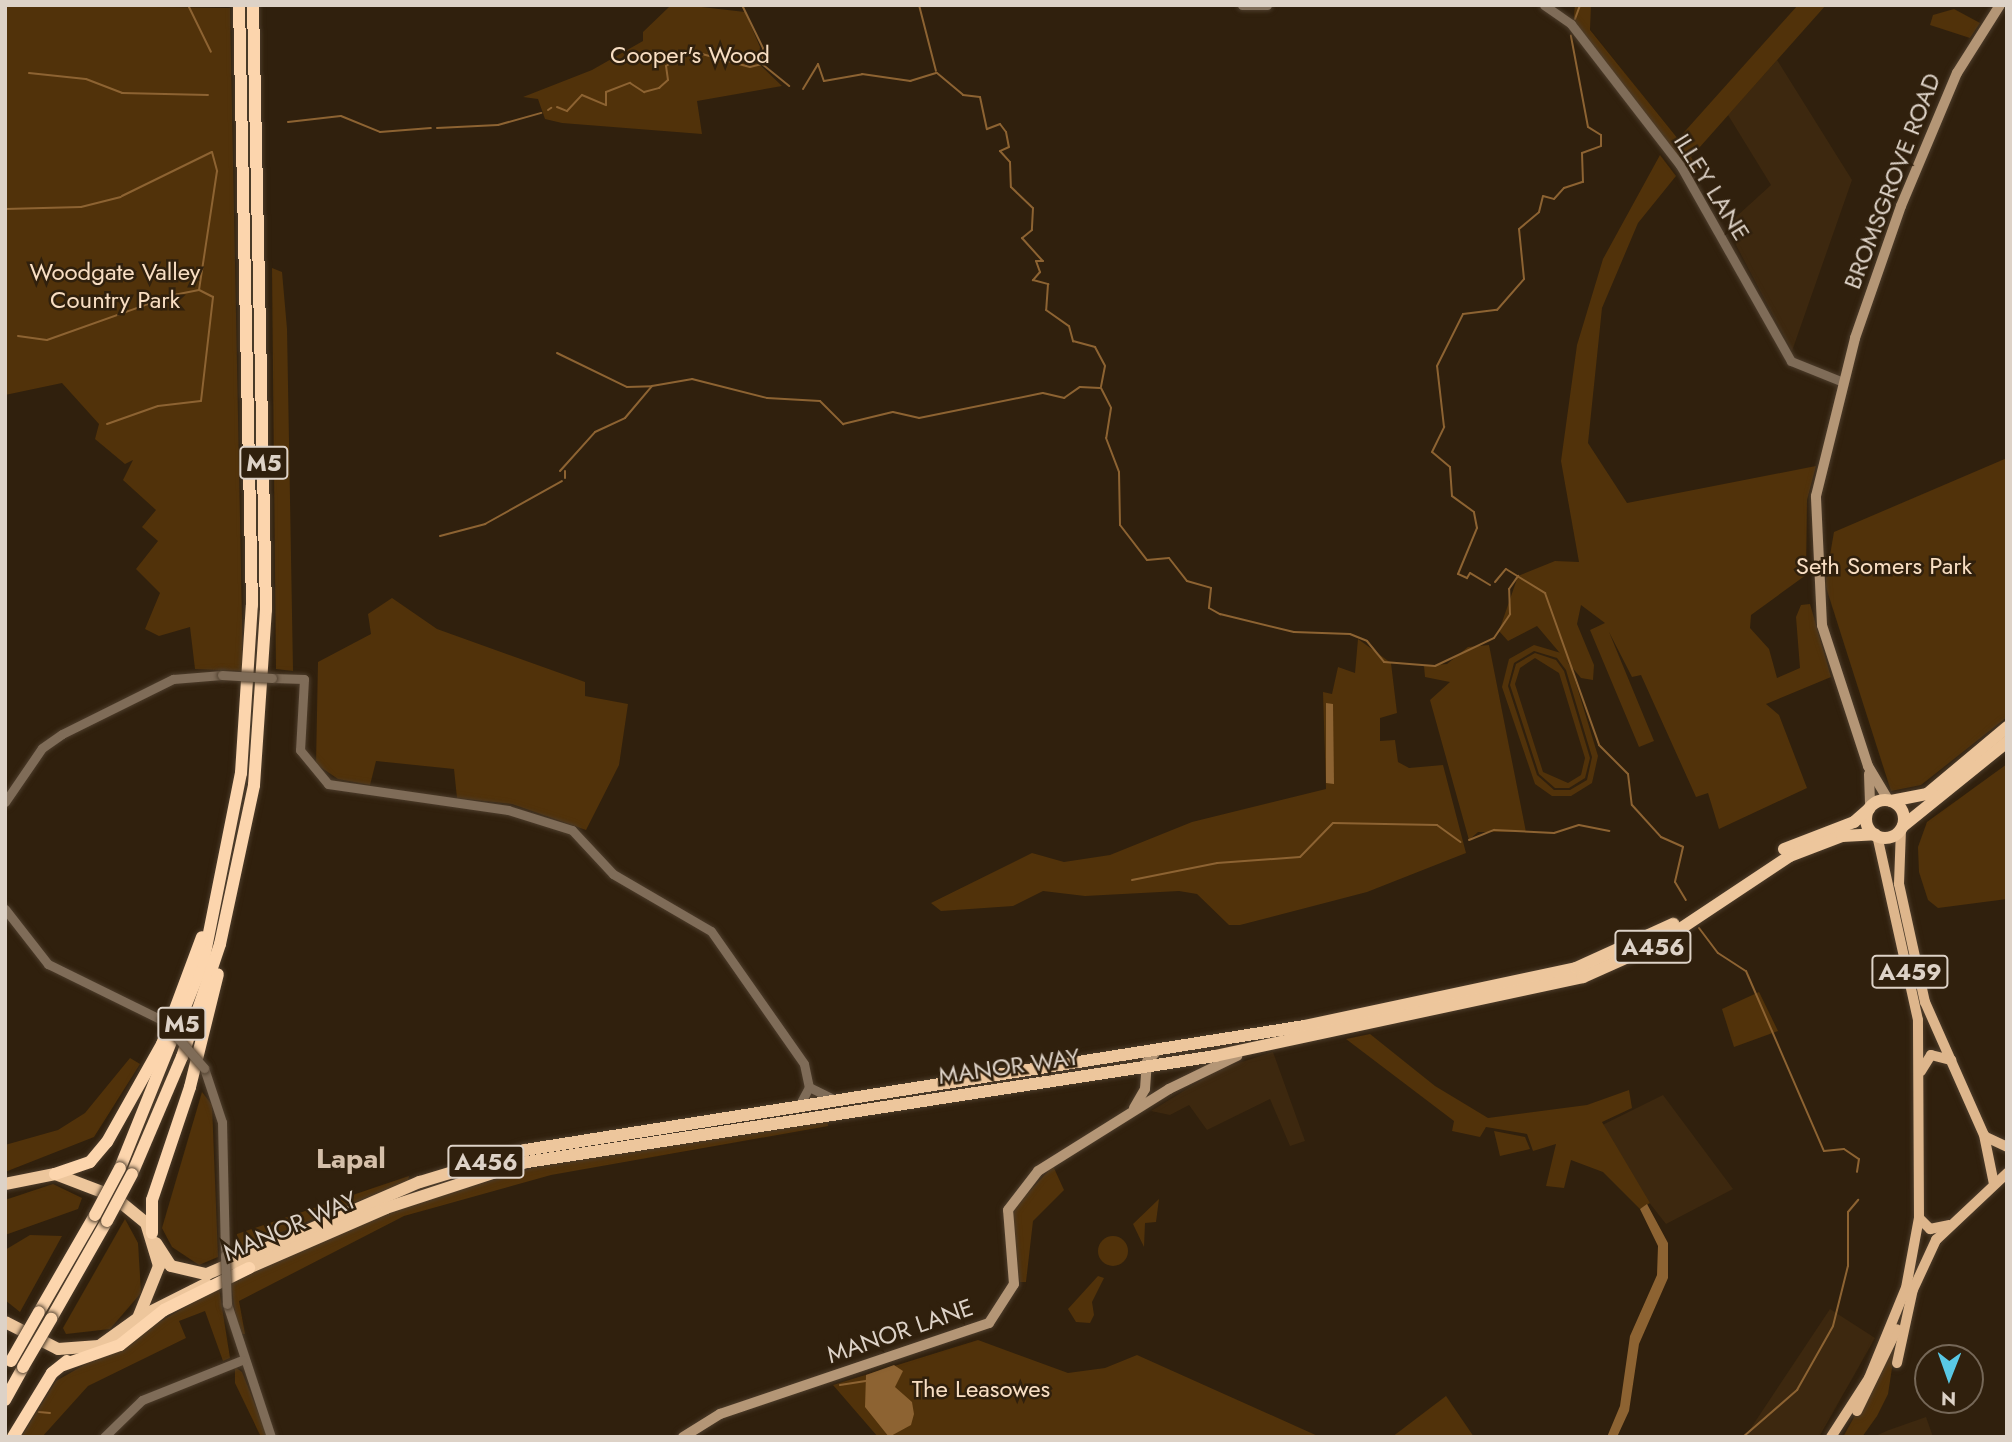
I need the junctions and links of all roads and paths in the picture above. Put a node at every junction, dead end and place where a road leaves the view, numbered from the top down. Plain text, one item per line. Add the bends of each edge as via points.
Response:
1 (239, 5) edge
2 (253, 5) edge
3 (1242, 5) edge
4 (1267, 5) edge
5 (1544, 5) edge
6 (2000, 5) edge
7 (1843, 382) junction
8 (2007, 727) edge
9 (2007, 742) edge
10 (1868, 766) junction
11 (1890, 801) junction
12 (5, 802) edge
13 (1870, 809) junction
14 (1902, 828) junction
15 (1876, 835) junction
16 (223, 873) junction
17 (5, 909) edge
18 (228, 918) junction
19 (1267, 1045) junction
20 (1159, 1048) junction
21 (1951, 1060) junction
22 (1146, 1067) junction
23 (1121, 1070) junction
24 (1920, 1073) junction
25 (808, 1087) junction
26 (1144, 1095) junction
27 (832, 1098) junction
28 (1156, 1098) junction
29 (800, 1104) junction
30 (1129, 1113) junction
31 (1984, 1135) junction
32 (2007, 1147) edge
33 (126, 1171) junction
34 (2007, 1173) edge
35 (55, 1174) junction
36 (5, 1184) edge
37 (1994, 1184) junction
38 (101, 1218) junction
39 (1919, 1218) junction
40 (1952, 1223) junction
41 (154, 1238) junction
42 (249, 1269) junction
43 (1913, 1286) junction
44 (138, 1318) junction
45 (5, 1322) edge
46 (99, 1346) junction
47 (242, 1360) junction
48 (1897, 1363) dead end
49 (63, 1365) junction
50 (13, 1366) edge
51 (5, 1400) edge
52 (13, 1437) edge
53 (104, 1437) edge
54 (271, 1437) edge
55 (683, 1437) edge
56 (1831, 1437) edge
57 (1840, 1437) edge

1 - 16 highway, M5 via 252,605 241,773
2 - 18 highway, M5 via 267,610 254,785
3 - 4 street
5 - 7 street, ILLEY LANE via 1571,24 1679,165 1791,361
6 - 7 main road, BROMSGROVE ROAD via 1948,93 1901,206
7 - 10 main road, BROMSGROVE ROAD via 1823,453 1815,566 1822,625
8 - 11 highway, A456 via 1927,794
9 - 14 highway, A456
10 - 11 main road
10 - 13 main road
11 - 13 highway, A456
11 - 14 highway via 1902,811
12 - 25 street, bridge via 42,748 173,679 222,675 304,679 300,750 316,777 347,788 527,814 572,830 613,874 711,931 797,1053
13 - 15 highway via 1867,822
13 - 20 highway, MANOR WAY / A456 via 1753,867 1652,938 1587,964 1304,1026
14 - 15 highway, A456
14 - 21 main road via 1898,868 1905,914 1925,1002
15 - 19 highway, MANOR WAY / A456 via 1842,836 1790,856 1659,943 1583,977
15 - 24 main road, A459 via 1915,993
16 - 33 highway, M5 via 190,1004
16 - 35 highway via 162,1044 98,1155
17 - 47 street, bridge via 48,964 162,1020 204,1068 222,1122 227,1304
18 - 33 highway, M5 via 182,1058
18 - 41 highway via 190,1087 152,1200
19 - 22 highway, MANOR WAY / A456
19 - 28 main road, MANOR LANE via 1217,1063
20 - 22 main road
20 - 27 highway, MANOR WAY / A456
21 - 24 main road via 1931,1055
21 - 31 main road
22 - 23 highway, MANOR WAY / A456
22 - 26 main road
23 - 26 main road via 1139,1078
23 - 42 highway, MANOR WAY / A456 via 527,1162 407,1200
24 - 39 main road, A459
25 - 27 street
25 - 29 street
26 - 28 main road
26 - 30 main road, MANOR LANE
27 - 29 highway, MANOR WAY / A456
28 - 30 main road, MANOR LANE
29 - 41 highway, MANOR WAY / A456 via 525,1150 420,1182 207,1274 171,1266
30 - 55 main road, MANOR LANE via 1055,1156 1014,1197 1006,1232 1014,1284 989,1323 732,1410
31 - 32 main road
31 - 37 main road
33 - 38 highway, M5, bridge
34 - 37 main road
35 - 36 highway
35 - 41 highway, MANOR WAY via 113,1196
37 - 40 main road
38 - 50 highway, M5, bridge via 39,1312
38 - 50 highway, M5, bridge via 51,1319
39 - 40 main road via 1930,1229
39 - 56 main road, A459 via 1906,1288 1869,1378
40 - 43 main road via 1933,1244
41 - 44 highway via 158,1276
42 - 44 highway, MANOR WAY / A456 via 158,1304
42 - 49 highway via 164,1310 120,1345
43 - 48 main road
43 - 57 main road via 1876,1379
44 - 46 highway, MANOR WAY
45 - 46 highway via 58,1349
46 - 49 highway
47 - 53 street via 142,1399
47 - 54 street
49 - 52 highway
50 - 51 highway, M5

